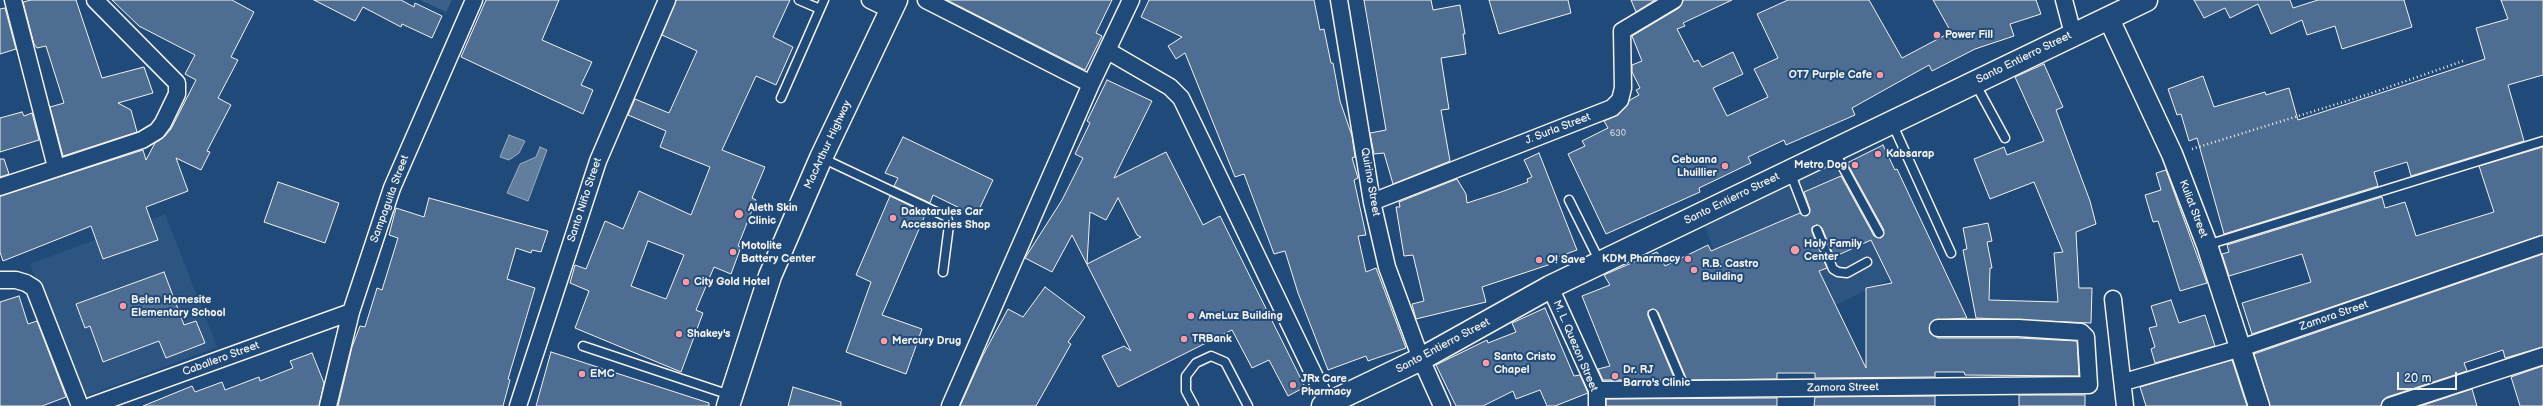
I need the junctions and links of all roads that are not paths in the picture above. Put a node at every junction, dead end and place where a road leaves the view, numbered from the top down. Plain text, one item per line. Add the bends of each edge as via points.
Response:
1 (14, 0) edge
2 (95, 0) edge
3 (474, 0) edge
4 (667, 0) edge
5 (799, 0) edge
6 (824, 0) edge
7 (870, 0) edge
8 (926, 0) edge
9 (1132, 0) edge
10 (1339, 0) edge
11 (1674, 0) edge
12 (2064, 0) edge
13 (2146, 0) edge
14 (894, 5) edge
15 (820, 9) junction
16 (2109, 19) junction
17 (2073, 34) junction
18 (1108, 51) junction
19 (1974, 82) junction
20 (1091, 84) junction
21 (781, 98) dead end
22 (1891, 122) junction
23 (2005, 138) dead end
24 (2543, 141) edge
25 (1833, 150) junction
26 (821, 158) junction
27 (56, 167) junction
28 (1790, 171) junction
29 (0, 187) edge
30 (1569, 200) dead end
31 (1372, 202) junction
32 (1805, 211) dead end
33 (1817, 230) dead end
34 (1879, 233) dead end
35 (2543, 244) edge
36 (2207, 245) junction
37 (1951, 253) dead end
38 (1601, 262) junction
39 (1867, 262) dead end
40 (943, 272) dead end
41 (0, 280) edge
42 (1550, 287) junction
43 (2113, 299) dead end
44 (351, 312) junction
45 (1653, 314) dead end
46 (1938, 328) dead end
47 (583, 346) dead end
48 (2241, 348) junction
49 (2543, 356) edge
50 (1421, 359) junction
51 (2124, 382) junction
52 (1685, 389) junction
53 (1597, 398) edge
54 (730, 401) edge
55 (1325, 405) edge
56 (80, 406) edge
57 (91, 406) edge
58 (328, 406) edge
59 (518, 406) edge
60 (950, 406) edge
61 (1194, 406) edge
62 (1248, 406) edge
63 (1442, 406) edge
64 (2125, 406) edge
65 (2259, 406) edge
66 (2390, 406) edge

1 - 27 street
2 - 27 street via 174,78 178,88 177,94 163,123 152,136
3 - 44 street, Sampaguita Street via 392,188
4 - 59 street, Santo Niño Street via 598,161
5 - 15 lane
6 - 15 lane
7 - 14 street
8 - 20 street
9 - 18 street
10 - 31 street, Quirino Street
11 - 31 street, J. Surla Street via 1622,31 1623,88 1620,100 1612,108
12 - 17 street
13 - 16 main road, Santo Entierro Street
14 - 26 main road, MacArthur Highway
15 - 21 lane
16 - 17 main road, Santo Entierro Street
16 - 36 street, Kuliat Street via 2172,154
17 - 19 main road, Santo Entierro Street
18 - 20 street
18 - 55 street via 1170,87 1181,98
19 - 22 main road, Santo Entierro Street
19 - 23 lane
20 - 60 street
22 - 25 main road, Santo Entierro Street
22 - 37 lane
24 - 36 lane
25 - 28 main road, Santo Entierro Street
25 - 34 lane
26 - 40 lane via 947,217 949,225
26 - 54 main road, MacArthur Highway via 770,276
27 - 29 street
28 - 32 lane
28 - 38 main road, Santo Entierro Street
30 - 38 lane
31 - 50 street, Quirino Street via 1387,267
33 - 39 lane via 1833,269 1847,272
35 - 48 street, Zamora Street
36 - 48 street, Kuliat Street
38 - 42 main road, Santo Entierro Street
41 - 56 street via 26,283 39,296
42 - 50 main road, Santo Entierro Street
42 - 53 street, M. L. Quezon Street
43 - 51 street
44 - 57 street, Caballero Street
44 - 58 street, Sampaguita Street
45 - 52 lane
46 - 52 street, Zamora Street via 2018,328 2081,332 2086,337 2089,385
47 - 54 lane
48 - 51 street, Zamora Street
48 - 65 street, Kuliat Street
49 - 66 street
50 - 55 main road, Santo Entierro Street
50 - 63 street, Quirino Street
51 - 64 street
52 - 53 street, Zamora Street
61 - 62 lane via 1186,391 1186,376 1196,363 1211,356 1224,362

